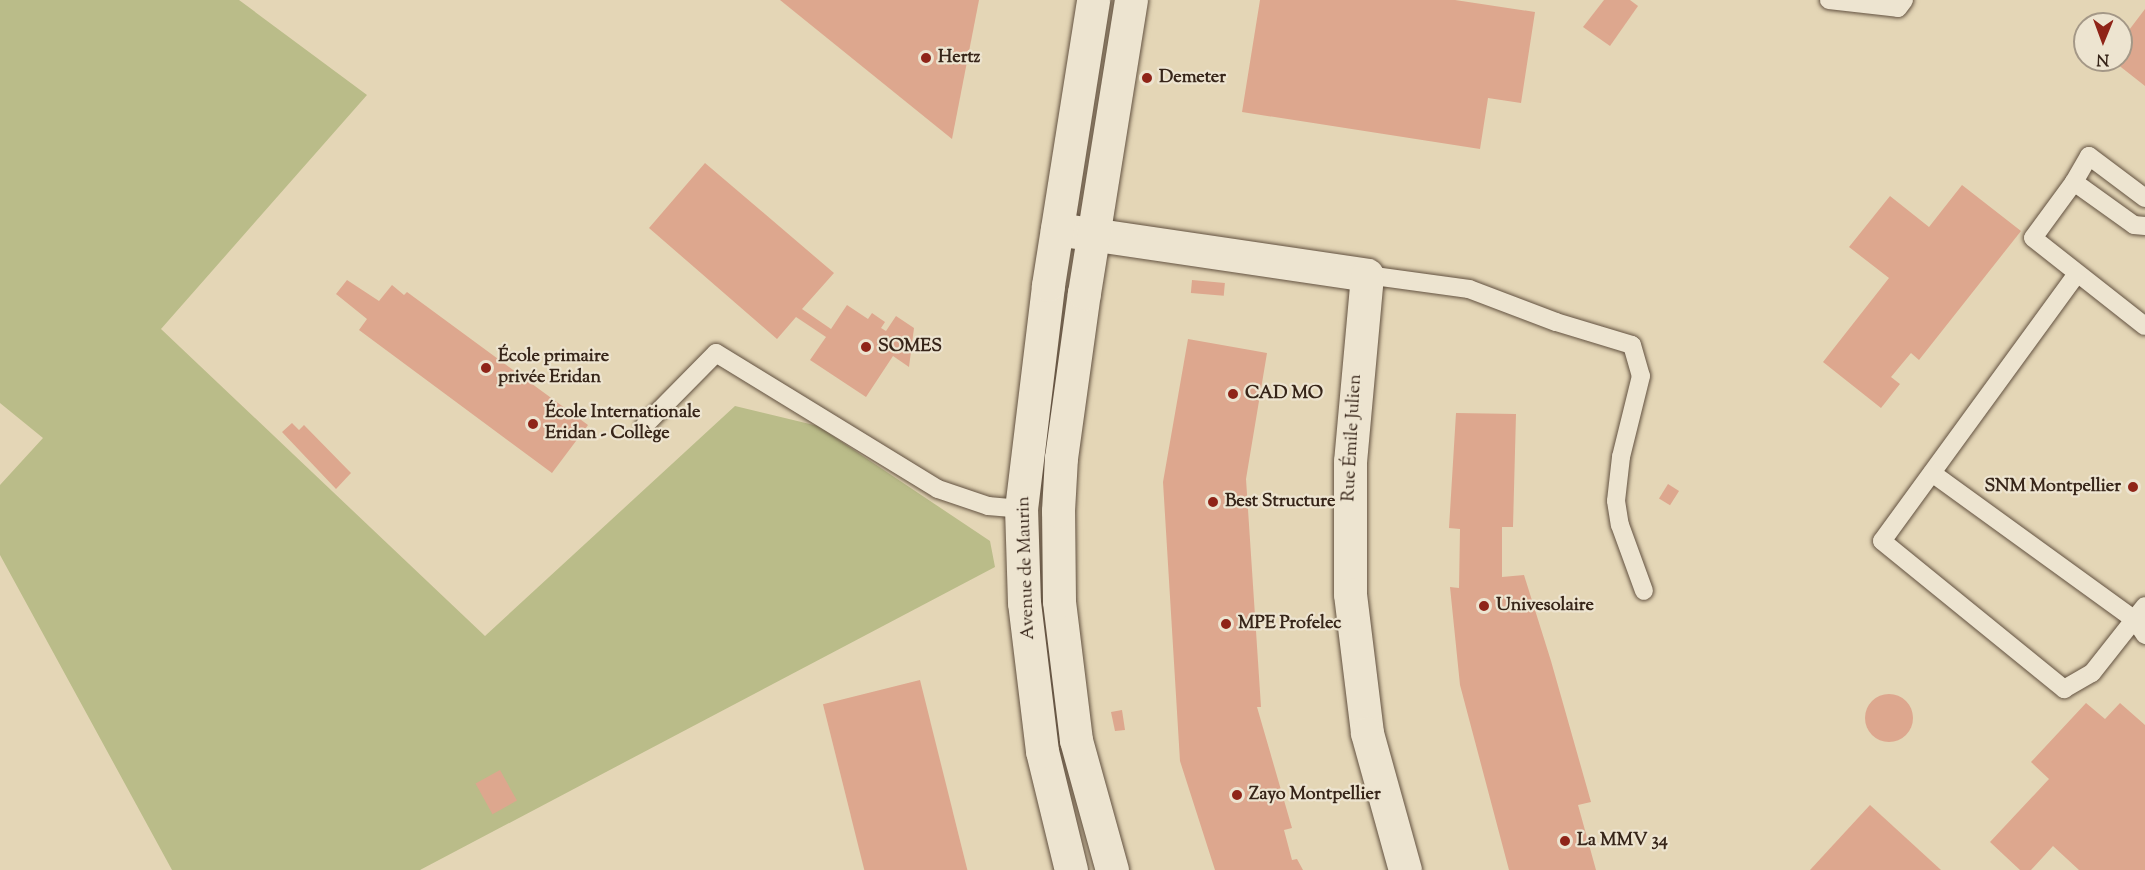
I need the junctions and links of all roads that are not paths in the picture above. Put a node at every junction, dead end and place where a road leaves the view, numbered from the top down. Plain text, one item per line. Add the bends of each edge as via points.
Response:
1 (1093, 0) edge
2 (1131, 0) edge
3 (1829, 0) edge
4 (1904, 0) edge
5 (2074, 182) junction
6 (2145, 198) edge
7 (2145, 226) edge
8 (1057, 229) junction
9 (1096, 233) junction
10 (1367, 275) junction
11 (2076, 275) junction
12 (2145, 326) edge
13 (645, 424) dead end
14 (1932, 473) junction
15 (1021, 509) junction
16 (1644, 591) dead end
17 (2142, 620) edge
18 (1071, 870) edge
19 (1112, 870) edge
20 (1405, 870) edge

1 - 8 street, Avenue de Maurin
2 - 9 street, Avenue de Maurin
3 - 4 lane via 1898,8
5 - 6 lane via 2089,156
5 - 7 lane via 2134,225
5 - 11 lane via 2033,238
8 - 9 street
8 - 15 street, Avenue de Maurin
9 - 10 street
9 - 19 street, Avenue de Maurin via 1061,458 1059,601 1076,740
10 - 16 lane via 1469,289 1632,345 1641,376 1621,457 1616,501 1620,525
10 - 20 street, Rue Émile Julien via 1350,461 1350,594 1367,733
11 - 12 lane
11 - 14 lane
13 - 15 lane via 716,352 938,489 988,506
14 - 17 lane
14 - 17 lane via 1882,542 2064,689 2092,673
15 - 18 street, Avenue de Maurin via 1024,603 1042,751

